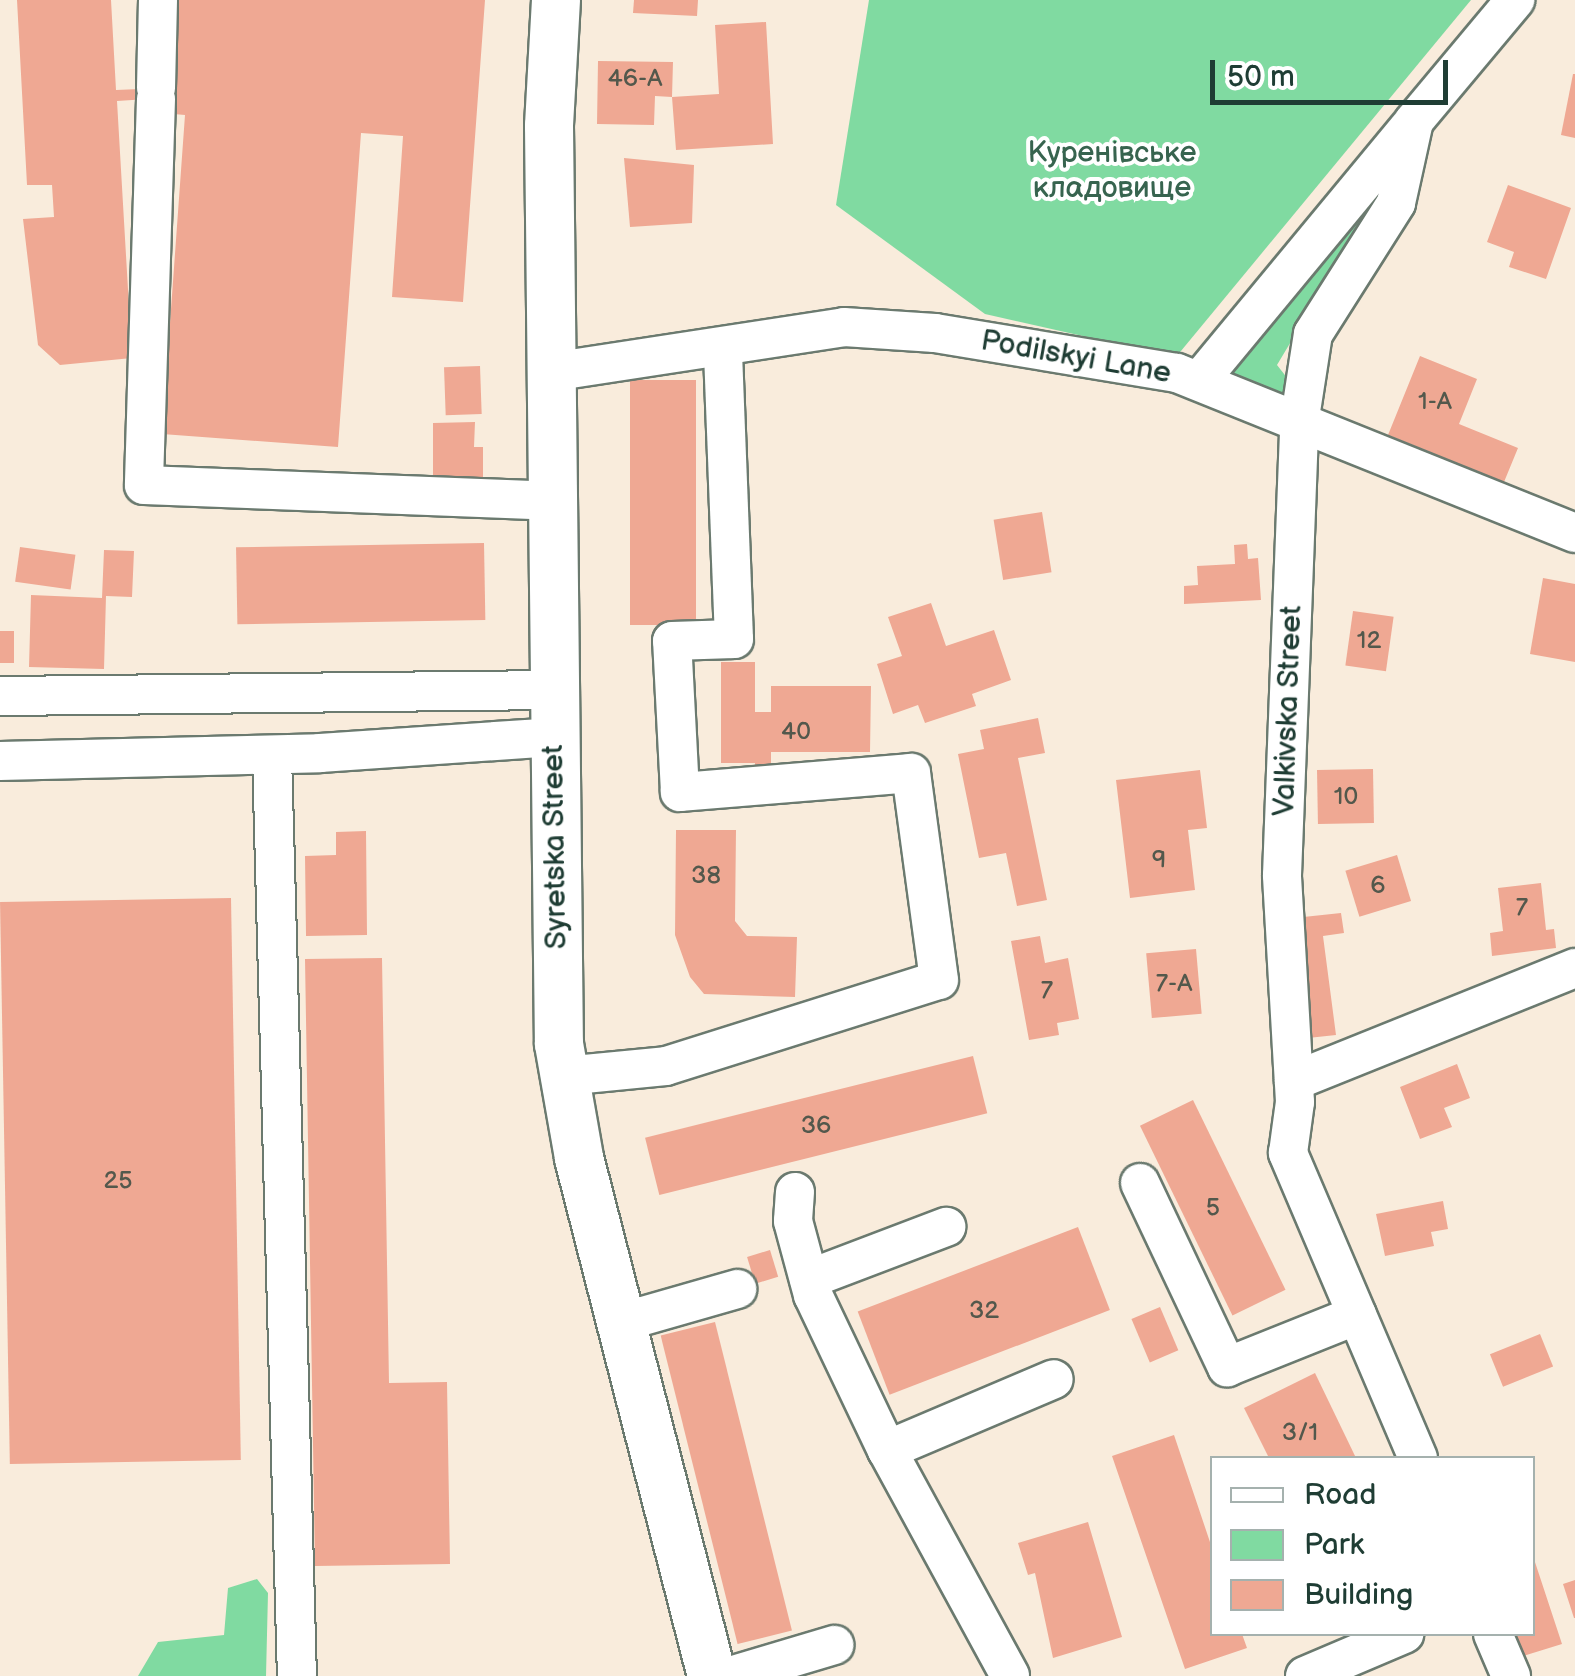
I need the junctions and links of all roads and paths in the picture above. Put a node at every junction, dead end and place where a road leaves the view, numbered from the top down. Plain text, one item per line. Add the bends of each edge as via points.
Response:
1 (158, 0) edge
2 (556, 0) edge
3 (1515, 0) edge
4 (1414, 121) junction
5 (724, 348) junction
6 (551, 372) junction
7 (1200, 380) junction
8 (1298, 424) junction
9 (552, 501) junction
10 (1575, 533) edge
11 (552, 690) junction
12 (0, 696) edge
13 (553, 737) junction
14 (272, 754) junction
15 (0, 761) edge
16 (1575, 968) edge
17 (564, 1076) junction
18 (1294, 1080) junction
19 (1140, 1183) dead end
20 (795, 1192) dead end
21 (946, 1227) dead end
22 (809, 1279) junction
23 (736, 1289) dead end
24 (1357, 1315) junction
25 (622, 1322) junction
26 (1054, 1378) dead end
27 (886, 1450) junction
28 (1417, 1456) edge
29 (1399, 1636) edge
30 (1494, 1636) edge
31 (834, 1645) dead end
32 (296, 1676) edge
33 (712, 1676) edge
34 (730, 1676) edge
35 (1010, 1676) edge
36 (1305, 1676) edge
37 (1511, 1676) edge

1 - 9 street via 144,485
2 - 6 main road, Syretska Street
3 - 4 street, Valkivska Street
4 - 7 street
4 - 8 street, Valkivska Street via 1396,203 1314,334
5 - 6 street, Podilskyi Lane
5 - 7 street, Podilskyi Lane via 844,327 916,332
5 - 17 street via 734,639 672,641 680,792 912,773 938,980 666,1066
6 - 9 main road, Syretska Street
7 - 8 street, Podilskyi Lane
8 - 10 street, Podilskyi Lane
8 - 18 street, Valkivska Street via 1282,874
9 - 11 main road, Syretska Street
11 - 12 street
11 - 13 main road, Syretska Street
13 - 14 street
13 - 17 main road, Syretska Street
14 - 15 street
14 - 32 street
16 - 18 street
17 - 25 main road, Syretska Street
18 - 24 street, Valkivska Street via 1288,1153
19 - 24 street via 1227,1367
20 - 22 street via 793,1221
21 - 22 street
22 - 27 street
23 - 25 street
24 - 28 street, Valkivska Street
25 - 33 main road, Syretska Street
26 - 27 street
27 - 35 street
29 - 36 street
30 - 37 street
31 - 34 street

